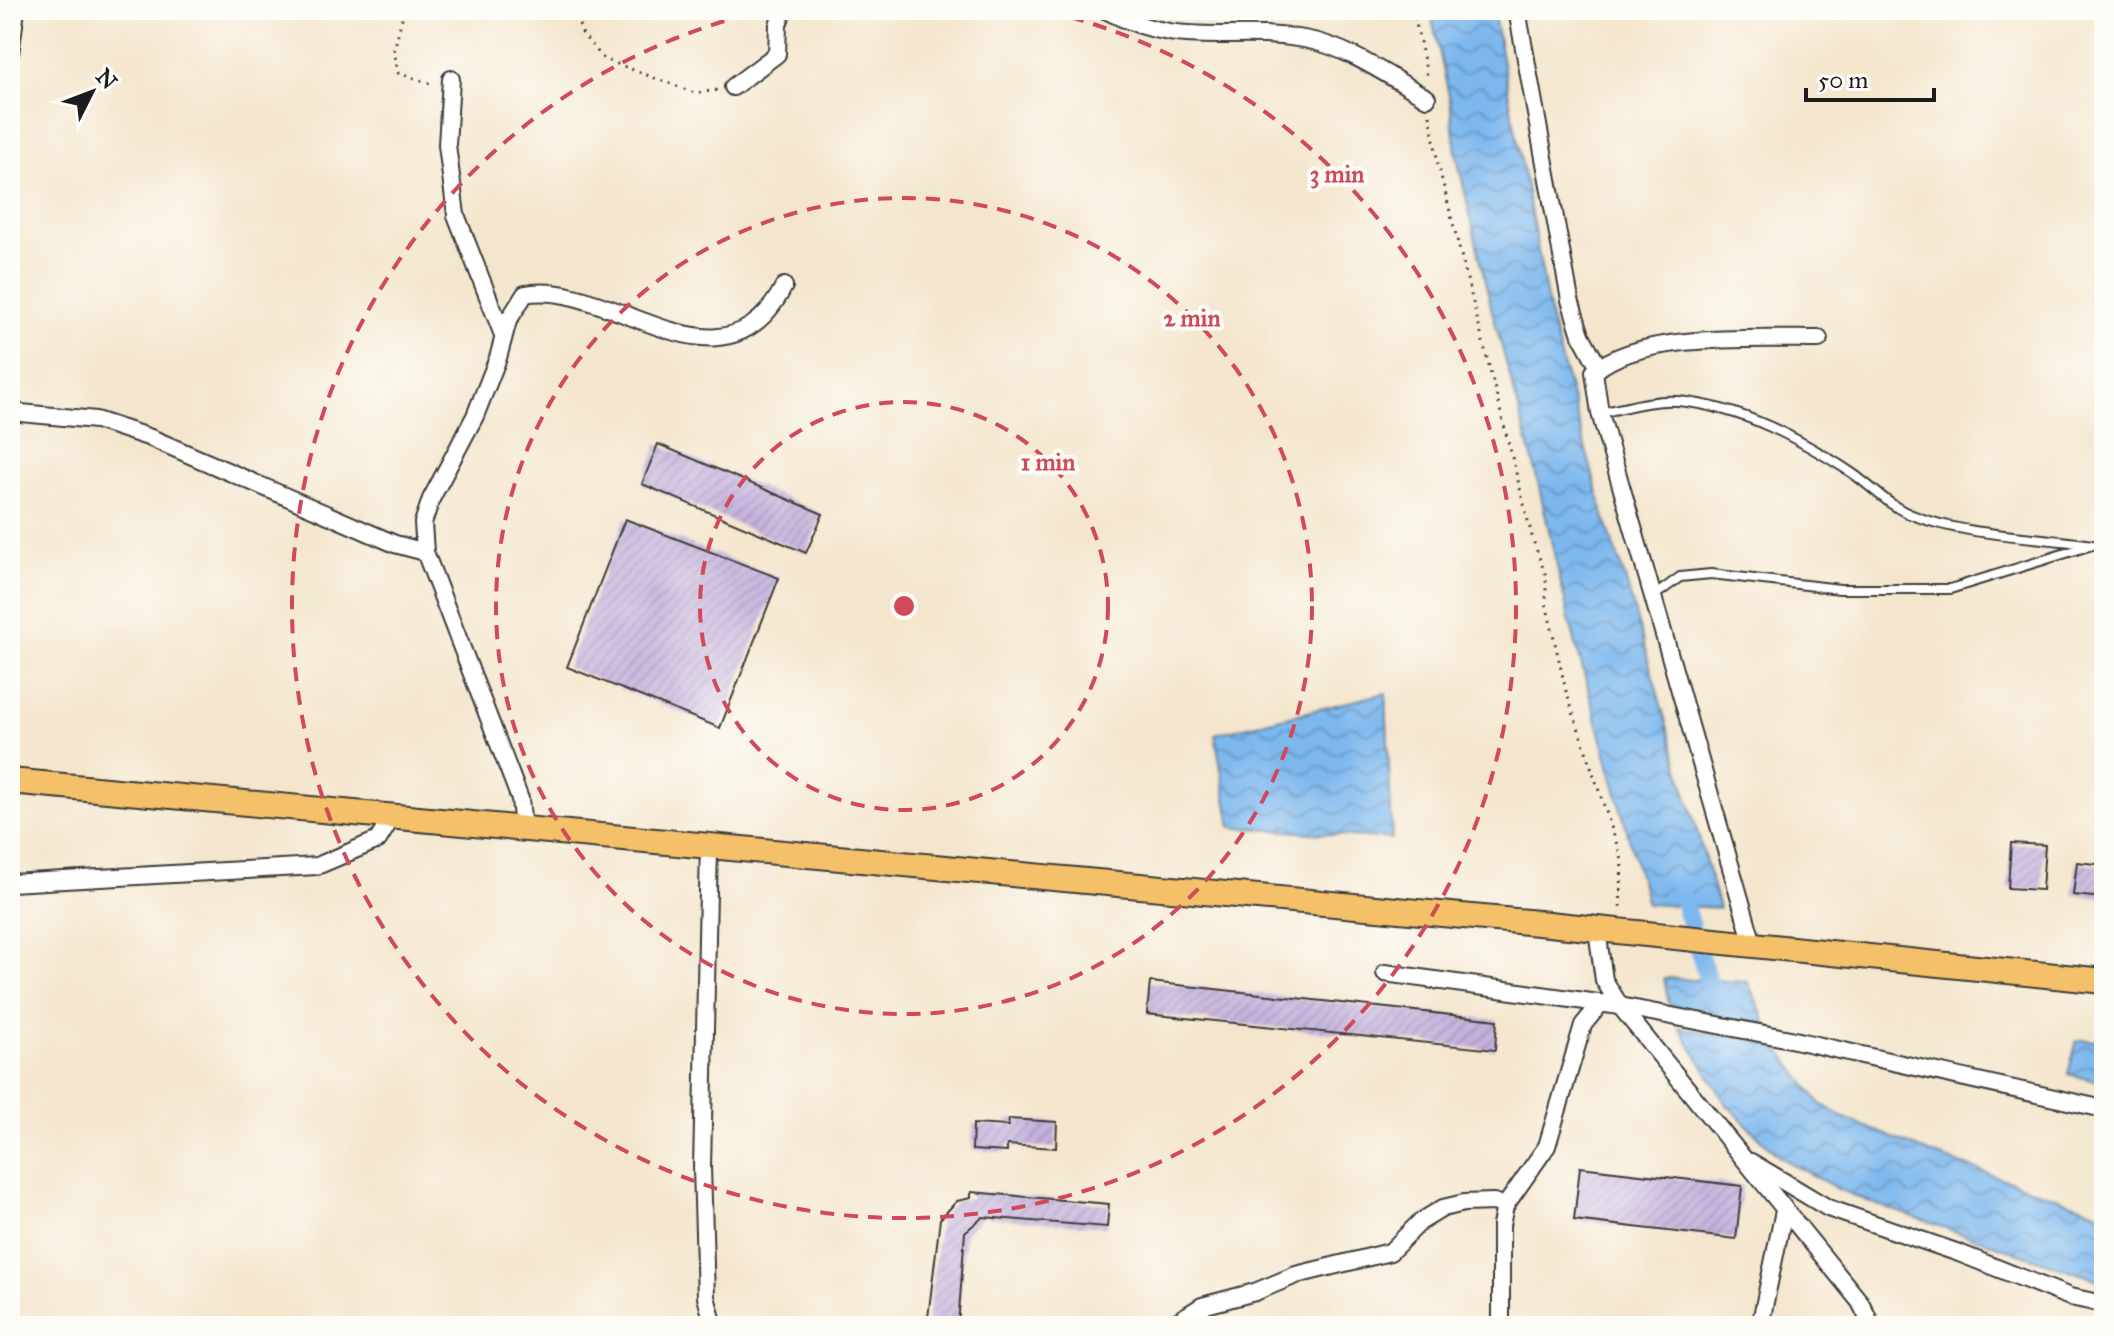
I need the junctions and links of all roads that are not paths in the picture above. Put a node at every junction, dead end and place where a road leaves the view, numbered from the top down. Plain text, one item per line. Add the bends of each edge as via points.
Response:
1 (16, 10) edge
2 (783, 10) edge
3 (1105, 10) edge
4 (1517, 10) edge
5 (10, 54) edge
6 (451, 85) road end
7 (733, 87) road end
8 (1427, 98) road end
9 (784, 286) dead end
10 (504, 336) junction
11 (1819, 339) dead end
12 (1599, 368) junction
13 (10, 412) edge
14 (1600, 413) junction
15 (2092, 545) junction
16 (2104, 545) edge
17 (425, 552) junction
18 (1653, 596) junction
19 (10, 781) edge
20 (392, 817) junction
21 (523, 829) junction
22 (709, 846) junction
23 (10, 883) edge
24 (1608, 931) junction
25 (1753, 944) junction
26 (1385, 973) dead end
27 (2104, 981) edge
28 (1601, 1003) junction
29 (1620, 1006) junction
30 (2104, 1109) edge
31 (1739, 1155) junction
32 (1505, 1206) junction
33 (1784, 1211) junction
34 (2104, 1304) edge
35 (714, 1326) edge
36 (1170, 1326) edge
37 (1501, 1326) edge
38 (1760, 1326) edge
39 (1872, 1326) edge

1 - 5 street
2 - 7 street via 777,54
3 - 8 street via 1136,26 1176,35 1306,39 1357,59
4 - 12 street via 1570,300
6 - 10 street via 447,145 456,215
9 - 10 street via 759,323 727,336 665,330 566,292 545,290 525,294
10 - 17 street via 475,416 431,499 423,523
11 - 12 street via 1717,340 1623,352
12 - 14 street via 1594,372
13 - 17 street via 96,420 151,438 395,544
14 - 15 lane via 1678,401 1716,409 1807,444 1909,515 1959,528
14 - 18 street
15 - 16 lane
15 - 18 lane via 1950,589 1840,589 1711,574 1680,577
17 - 21 street via 520,799
18 - 25 street
19 - 20 main road
20 - 21 main road
20 - 23 street via 378,840 317,866
21 - 22 main road
22 - 24 main road
22 - 35 street via 702,1168 706,1297
24 - 25 main road
24 - 29 street via 1604,980
25 - 27 main road
26 - 28 street
28 - 29 street
28 - 32 street via 1583,1025 1547,1146
29 - 30 street
29 - 31 street
31 - 33 street
31 - 34 street via 1828,1208 2070,1297
32 - 36 street via 1494,1202 1443,1208 1390,1252 1202,1306
32 - 37 street
33 - 38 street
33 - 39 street via 1860,1302

